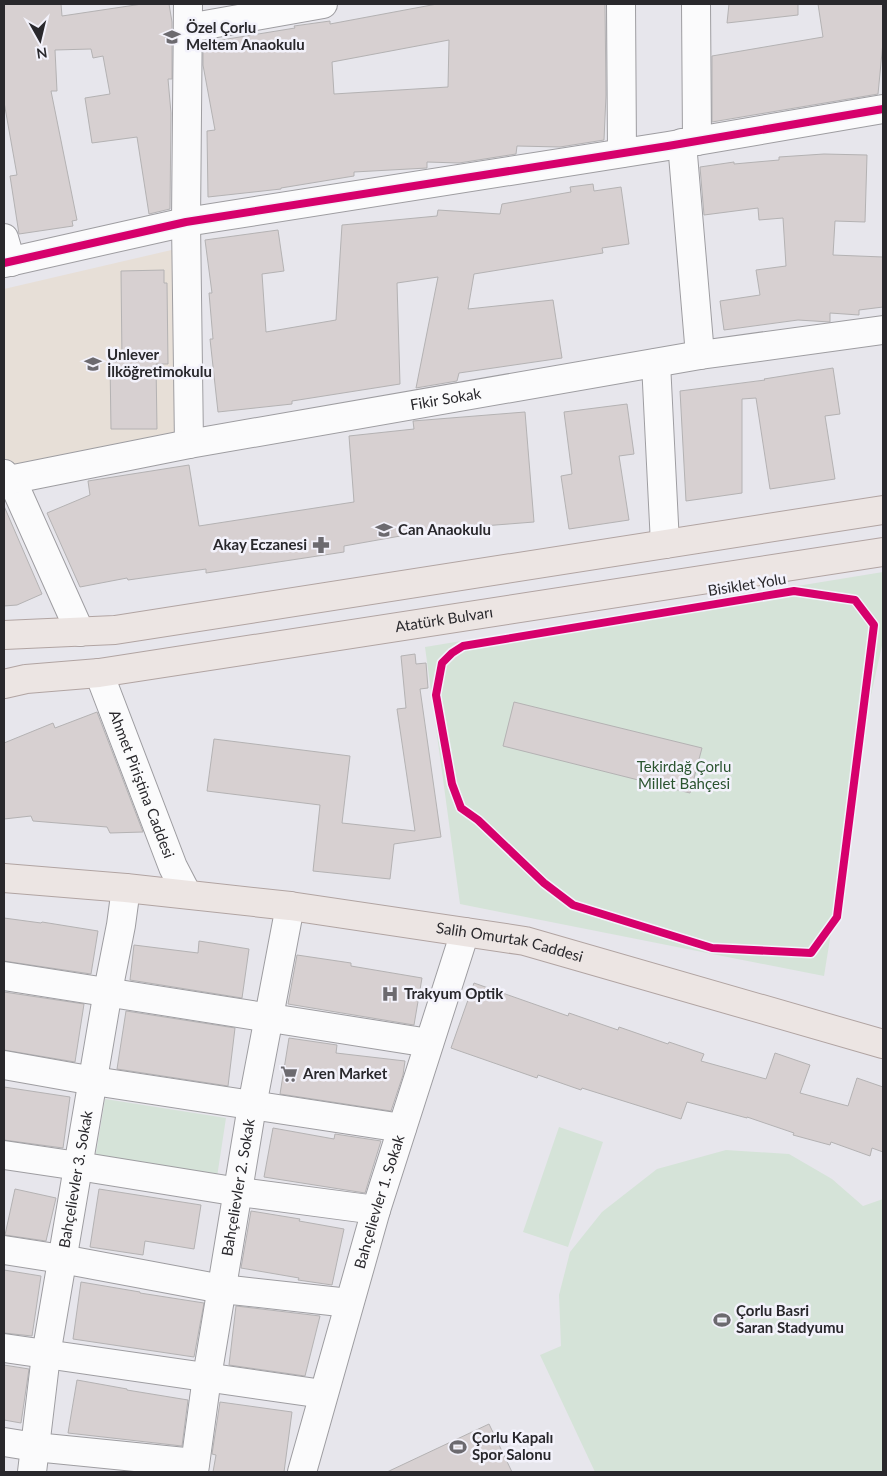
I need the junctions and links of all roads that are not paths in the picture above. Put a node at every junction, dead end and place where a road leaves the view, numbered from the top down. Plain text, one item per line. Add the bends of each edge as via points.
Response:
1 (323, 4) edge
2 (621, 4) edge
3 (696, 4) edge
4 (188, 16) edge
5 (883, 109) edge
6 (690, 142) junction
7 (622, 153) junction
8 (186, 222) junction
9 (6, 254) edge
10 (883, 330) edge
11 (700, 355) junction
12 (656, 363) junction
13 (189, 444) junction
14 (8, 484) edge
15 (883, 510) edge
16 (666, 544) junction
17 (883, 552) edge
18 (80, 632) junction
19 (4, 635) edge
20 (99, 673) junction
21 (4, 684) edge
22 (4, 861) edge
23 (4, 878) edge
24 (126, 888) junction
25 (187, 894) junction
26 (290, 906) junction
27 (465, 932) junction
28 (4, 976) edge
29 (108, 991) junction
30 (269, 1018) junction
31 (429, 1042) junction
32 (883, 1044) edge
33 (4, 1066) edge
34 (94, 1081) junction
35 (252, 1106) junction
36 (402, 1128) junction
37 (4, 1155) edge
38 (78, 1166) junction
39 (239, 1192) junction
40 (376, 1210) junction
41 (4, 1250) edge
42 (62, 1259) junction
43 (222, 1289) junction
44 (349, 1303) junction
45 (4, 1348) edge
46 (46, 1355) junction
47 (207, 1377) junction
48 (323, 1394) junction
49 (4, 1442) edge
50 (34, 1460) edge
51 (194, 1468) edge
52 (302, 1472) edge

1 - 4 street
2 - 7 street
3 - 6 street
4 - 8 street
5 - 6 street
6 - 7 street
6 - 11 street
7 - 8 street
8 - 9 street
8 - 13 street
10 - 11 street, Fikir Sokak
11 - 12 street, Fikir Sokak
12 - 13 street, Fikir Sokak
12 - 16 street
13 - 14 street, Fikir Sokak
14 - 18 street
15 - 16 main road
16 - 18 main road via 115,630
17 - 20 main road, Atatürk Bulvarı
18 - 19 main road
20 - 21 main road, Atatürk Bulvarı
20 - 25 street, Ahmet Piriştina Caddesi via 172,867
22 - 24 main road, Salih Omurtak Caddesi
23 - 24 main road, Salih Omurtak Caddesi
24 - 25 main road, Salih Omurtak Caddesi
24 - 29 street, Bahçelievler 3. Sokak
25 - 26 main road, Salih Omurtak Caddesi
26 - 27 main road, Salih Omurtak Caddesi
26 - 30 street, Bahçelievler 2. Sokak
27 - 31 street, Bahçelievler 1. Sokak
27 - 32 main road, Salih Omurtak Caddesi via 525,941
28 - 29 street
29 - 30 street
29 - 34 street, Bahçelievler 3. Sokak
30 - 31 street
30 - 35 street, Bahçelievler 2. Sokak
31 - 36 street, Bahçelievler 1. Sokak
33 - 34 street
34 - 35 street
34 - 38 street, Bahçelievler 3. Sokak
35 - 36 street
35 - 39 street, Bahçelievler 2. Sokak
36 - 40 street, Bahçelievler 1. Sokak
37 - 38 street
38 - 39 street
38 - 42 street, Bahçelievler 3. Sokak
39 - 40 street
39 - 43 street, Bahçelievler 2. Sokak
40 - 44 street, Bahçelievler 1. Sokak
41 - 42 street
42 - 43 street
42 - 46 street, Bahçelievler 3. Sokak
43 - 44 street
43 - 47 street, Bahçelievler 2. Sokak
44 - 48 street, Bahçelievler 1. Sokak
45 - 46 street
46 - 47 street
46 - 50 street, Bahçelievler 3. Sokak
47 - 48 street
47 - 51 street, Bahçelievler 2. Sokak
48 - 52 street, Bahçelievler 1. Sokak
49 - 50 street
50 - 51 street

